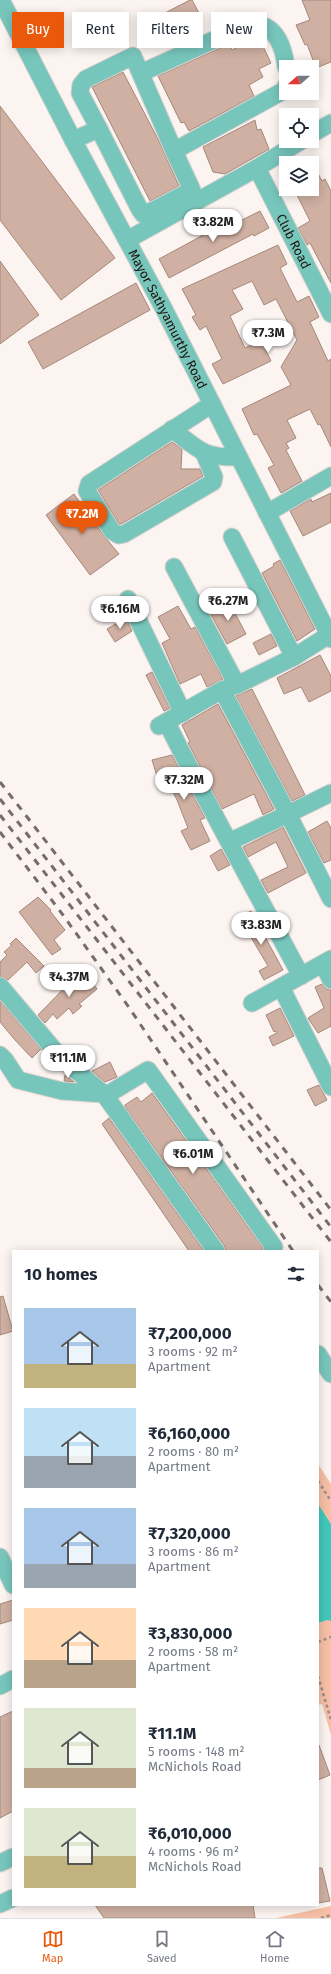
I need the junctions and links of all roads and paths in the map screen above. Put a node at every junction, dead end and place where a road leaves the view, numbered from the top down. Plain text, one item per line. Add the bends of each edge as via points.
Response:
1 (1, 0) edge
2 (285, 60) edge
3 (141, 73) junction
4 (279, 93) edge
5 (331, 123) edge
6 (99, 129) junction
7 (319, 130) edge
8 (73, 140) junction
9 (290, 148) edge
10 (174, 151) junction
11 (257, 168) junction
12 (124, 179) junction
13 (100, 191) junction
14 (127, 240) junction
15 (331, 314) edge
16 (212, 404) junction
17 (172, 429) junction
18 (204, 453) junction
19 (238, 457) junction
20 (331, 476) edge
21 (266, 513) junction
22 (232, 537) dead end
23 (174, 567) dead end
24 (128, 599) dead end
25 (330, 637) edge
26 (294, 657) junction
27 (229, 687) junction
28 (183, 713) junction
29 (331, 793) edge
30 (288, 814) junction
31 (228, 842) junction
32 (331, 899) edge
33 (327, 961) edge
34 (301, 976) junction
35 (331, 980) edge
36 (0, 986) edge
37 (281, 986) junction
38 (252, 1003) dead end
39 (0, 1055) edge
40 (331, 1087) edge
41 (104, 1094) junction
42 (215, 1250) edge
43 (273, 1250) edge
44 (319, 1356) edge
45 (331, 1374) edge
46 (319, 1483) edge
47 (331, 1501) edge
48 (0, 1557) edge
49 (12, 1583) edge
50 (331, 1637) edge
51 (319, 1642) edge
52 (319, 1679) edge
53 (12, 1680) edge
54 (0, 1686) edge
55 (331, 1720) edge
56 (12, 1857) edge
57 (0, 1863) edge
58 (12, 1898) edge
59 (0, 1904) edge
60 (331, 1915) edge
61 (321, 1918) edge

1 - 8 street, Mayor Sathyamurthy Road
2 - 3 street via 284,52 274,33 257,25 240,28
3 - 6 street via 133,56 86,79 81,85 80,93
3 - 10 street
4 - 10 street
5 - 7 street
6 - 8 street
6 - 12 street
8 - 13 street, Mayor Sathyamurthy Road
9 - 11 street
10 - 12 street via 192,190 143,214
11 - 14 street
11 - 15 street, Club Road
12 - 13 street
13 - 14 street, Mayor Sathyamurthy Road
14 - 16 street, Mayor Sathyamurthy Road
16 - 17 street
16 - 19 street, Mayor Sathyamurthy Road
17 - 18 street
17 - 18 street via 87,487 112,531 119,535 124,534 213,482 214,478
18 - 19 street via 223,458
19 - 21 street, Mayor Sathyamurthy Road
20 - 21 street
21 - 25 street, Mayor Sathyamurthy Road
22 - 26 street
23 - 27 street
24 - 28 street
25 - 26 street
26 - 27 street
27 - 28 street
27 - 30 street
28 - 31 street via 163,725
29 - 30 street
30 - 31 street
30 - 32 street
31 - 34 street
33 - 34 street
33 - 35 street
34 - 37 street
36 - 41 street via 62,1058
37 - 38 street
37 - 40 street
39 - 41 street via 18,1080 62,1091
41 - 42 street
41 - 43 street via 110,1094 148,1070 274,1248
44 - 45 street
46 - 47 path
48 - 49 street
50 - 51 path
52 - 55 path
53 - 54 street
56 - 57 street
58 - 59 street
60 - 61 path

